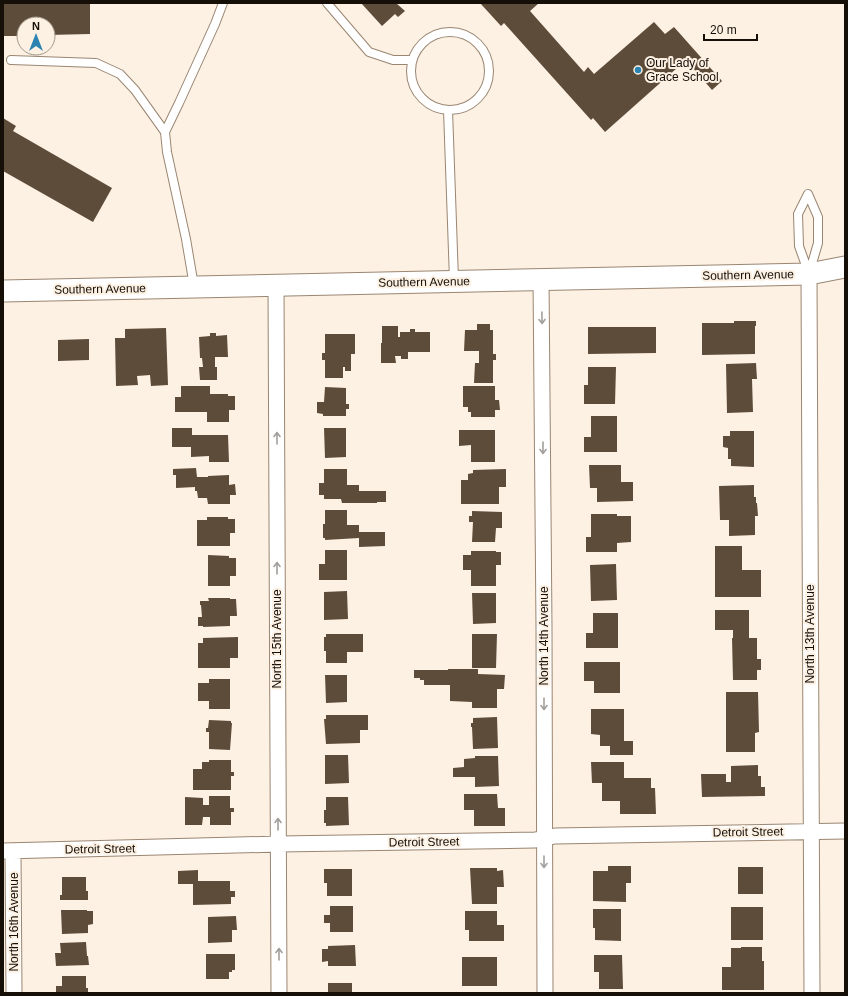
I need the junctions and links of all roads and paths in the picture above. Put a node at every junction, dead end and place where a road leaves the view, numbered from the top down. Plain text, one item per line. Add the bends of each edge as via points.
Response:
1 (222, 3) edge
2 (327, 3) edge
3 (11, 60) dead end
4 (412, 60) junction
5 (448, 110) junction
6 (165, 132) junction
7 (845, 267) edge
8 (809, 274) junction
9 (541, 279) junction
10 (454, 281) junction
11 (276, 285) junction
12 (194, 286) junction
13 (3, 291) edge
14 (811, 831) junction
15 (845, 831) edge
16 (544, 838) junction
17 (279, 844) junction
18 (8, 851) edge
19 (14, 993) edge
20 (279, 993) edge
21 (545, 993) edge
22 (812, 993) edge

1 - 6 lane via 215,24
2 - 4 lane via 370,52 393,60
3 - 6 lane via 96,63 120,74 135,90
4 - 5 lane via 410,73 413,86 420,96 429,104
4 - 5 lane via 418,48 427,39 440,33 465,35 477,43 485,53 488,78 484,90 466,107
5 - 10 lane
6 - 12 lane
7 - 8 street, Southern Avenue
8 - 8 lane via 818,243 818,217 808,194 798,214 799,246
8 - 9 street, Southern Avenue
8 - 14 street, North 13th Avenue
9 - 10 street, Southern Avenue
9 -> 16 street, North 14th Avenue
10 - 11 street, Southern Avenue
11 - 12 street, Southern Avenue
17 -> 11 street, North 15th Avenue
12 - 13 street, Southern Avenue
14 - 15 street, Detroit Street
14 - 16 street, Detroit Street
14 - 22 street, North 13th Avenue
16 - 17 street, Detroit Street
16 -> 21 street, North 14th Avenue
17 - 18 street, Detroit Street
20 -> 17 street, North 15th Avenue
18 - 19 street, North 16th Avenue

